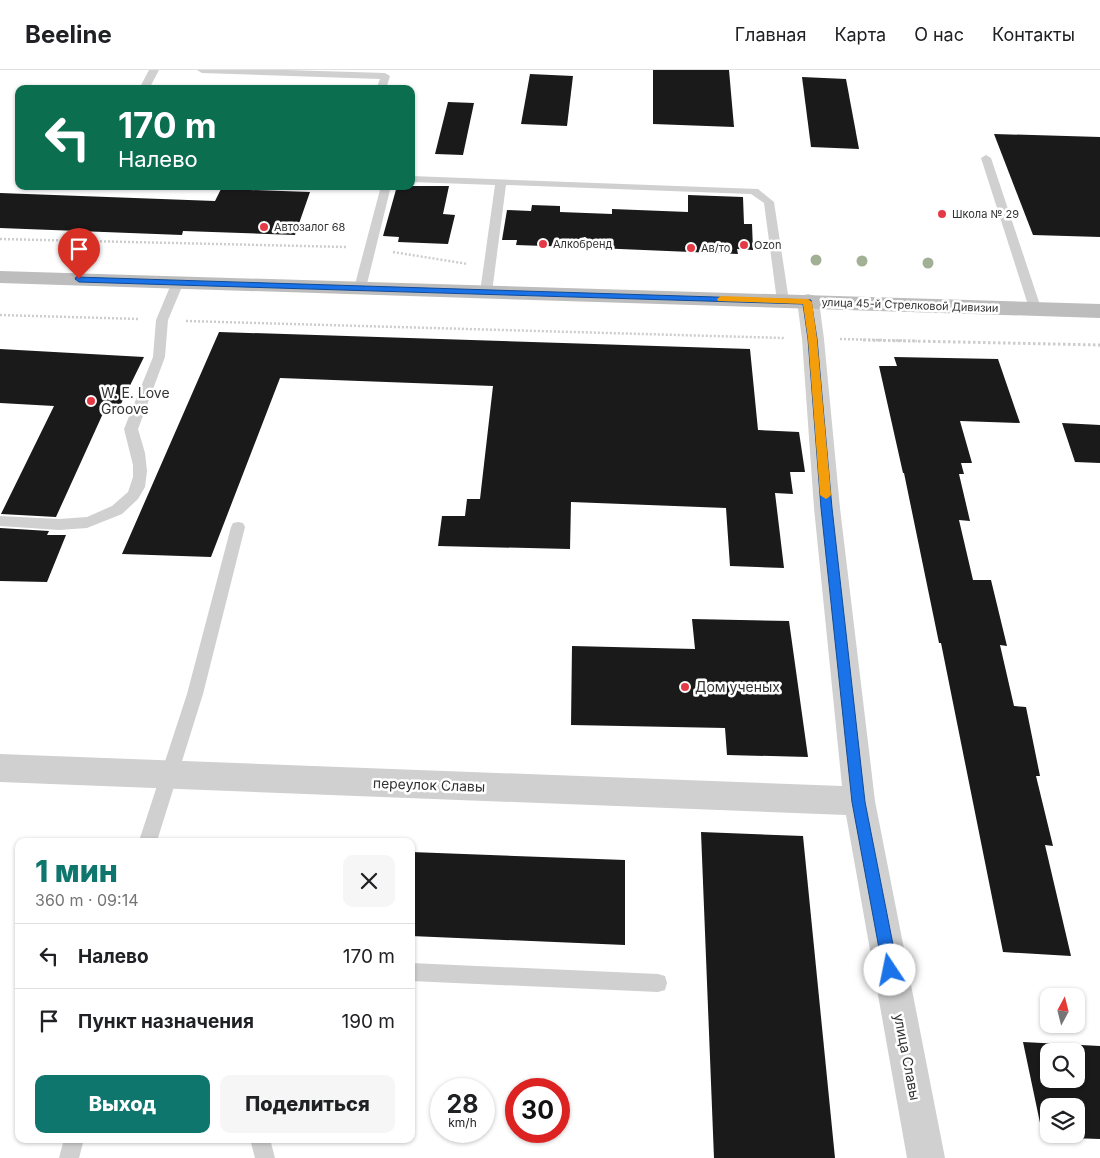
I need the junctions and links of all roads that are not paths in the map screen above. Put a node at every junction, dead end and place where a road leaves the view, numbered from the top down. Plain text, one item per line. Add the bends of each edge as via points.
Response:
1 (154, 70) edge
2 (202, 70) edge
3 (306, 72) edge
4 (146, 85) edge
5 (382, 85) edge
6 (986, 158) dead end
7 (415, 179) edge
8 (501, 181) junction
9 (385, 190) edge
10 (0, 277) edge
11 (178, 282) junction
12 (360, 288) junction
13 (486, 292) junction
14 (795, 301) junction
15 (1035, 308) junction
16 (1100, 311) edge
17 (0, 521) edge
18 (238, 526) dead end
19 (2, 774) edge
20 (168, 774) junction
21 (859, 802) junction
22 (149, 838) edge
23 (415, 972) edge
24 (658, 983) dead end
25 (73, 1143) edge
26 (261, 1143) edge
27 (70, 1158) edge
28 (265, 1158) edge
29 (926, 1158) edge

1 - 4 lane
2 - 3 lane
3 - 5 lane via 385,76
6 - 15 lane
7 - 8 lane
8 - 13 lane
8 - 14 lane via 754,190 769,202
9 - 12 lane
10 - 11 main road, улица 45-й Стрелковой Дивизии
11 - 12 main road, улица 45-й Стрелковой Дивизии
11 - 17 lane via 162,320 159,357 131,428 139,452 140,479 129,503 106,516 77,524
12 - 13 main road, улица 45-й Стрелковой Дивизии
13 - 14 main road, улица 45-й Стрелковой Дивизии
14 - 15 main road, улица 45-й Стрелковой Дивизии
14 - 21 street, улица Славы via 813,339 827,508
15 - 16 main road, улица 45-й Стрелковой Дивизии
18 - 20 lane via 195,694
19 - 20 street, переулок Славы
20 - 21 street, переулок Славы
20 - 22 lane
21 - 29 street, улица Славы
23 - 24 lane
25 - 27 lane
26 - 28 lane

